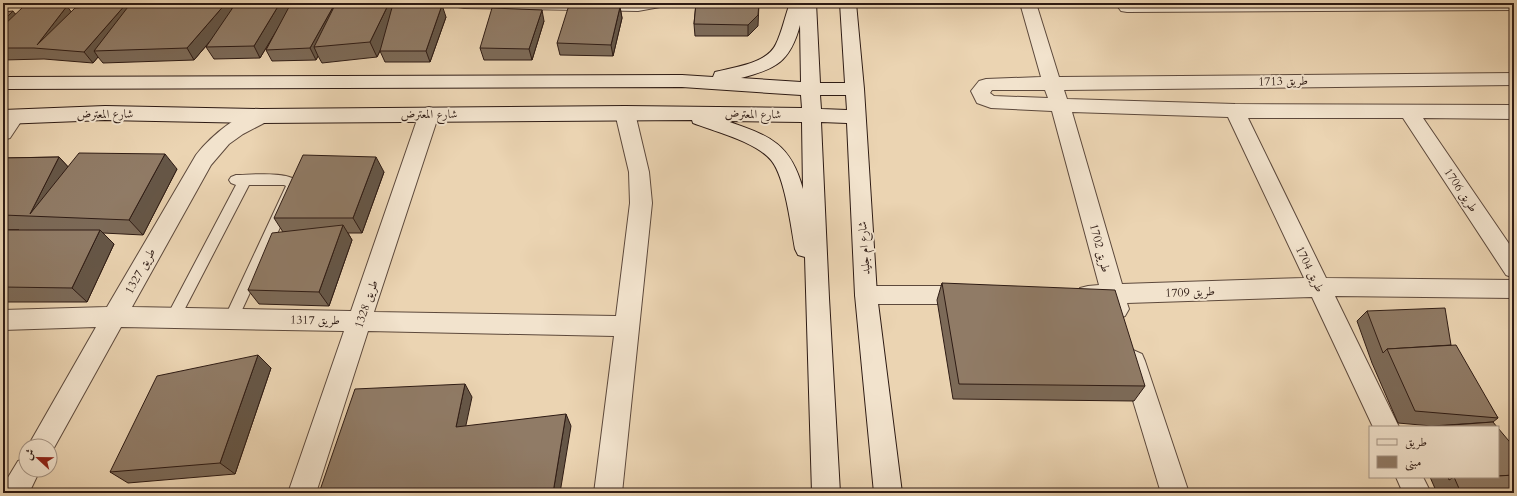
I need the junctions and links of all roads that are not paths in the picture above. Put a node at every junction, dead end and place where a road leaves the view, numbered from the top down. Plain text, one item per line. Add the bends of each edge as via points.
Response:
1 (464, 3) edge
2 (654, 3) edge
3 (798, 3) edge
4 (808, 3) edge
5 (848, 3) edge
6 (1028, 3) edge
7 (1514, 5) edge
8 (1127, 7) dead end
9 (1514, 80) edge
10 (682, 82) junction
11 (3, 83) edge
12 (1052, 84) junction
13 (811, 89) junction
14 (855, 89) junction
15 (1060, 104) junction
16 (1235, 111) junction
17 (1408, 111) junction
18 (1514, 112) edge
19 (625, 113) junction
20 (429, 114) junction
21 (688, 114) junction
22 (811, 115) junction
23 (261, 116) junction
24 (8, 117) edge
25 (856, 117) junction
26 (3, 133) edge
27 (1514, 269) edge
28 (1318, 287) junction
29 (1514, 289) edge
30 (866, 295) junction
31 (986, 295) edge
32 (1065, 295) edge
33 (1113, 295) junction
34 (817, 298) junction
35 (114, 317) junction
36 (173, 318) junction
37 (231, 319) junction
38 (3, 320) edge
39 (360, 321) junction
40 (626, 326) junction
41 (1386, 426) edge
42 (46, 438) edge
43 (22, 478) edge
44 (1410, 478) edge
45 (14, 493) edge
46 (302, 493) edge
47 (608, 493) edge
48 (826, 493) edge
49 (888, 493) edge
50 (1175, 493) edge
51 (1417, 493) edge

1 - 2 street via 638,6
3 - 10 street via 785,46 778,55 749,71
4 - 13 street
5 - 14 street, شارع ام جليد
6 - 12 street, طريق 1702
7 - 8 street
9 - 12 street, طريق 1713
10 - 11 street
10 - 13 street
12 - 15 street, طريق 1702
12 - 15 street, طريق 1713 via 986,85 980,91 990,102
13 - 14 street
13 - 22 street
14 - 25 street, شارع ام جليد
15 - 16 street
15 - 33 street, طريق 1702
16 - 17 street
16 - 28 street, طريق 1704
17 - 18 street
17 - 27 street, طريق 1706
19 - 20 street, شارع المعترض
19 - 21 street, شارع المعترض
19 - 40 street via 642,187
20 - 23 street, شارع المعترض
20 - 39 street, طريق 1328
21 - 22 street, شارع المعترض
21 - 34 street via 764,144 778,155 788,171
22 - 25 street, شارع المعترض
22 - 34 street
23 - 24 street, شارع المعترض via 105,113
23 - 35 street, طريق 1327 via 227,135 203,160
24 - 26 street
25 - 30 street, شارع ام جليد
28 - 29 street, طريق 1709
28 - 33 street, طريق 1709
28 - 41 street, طريق 1704
30 - 31 street
30 - 49 street, شارع ام جليد
32 - 33 street, طريق 1709
33 - 50 street, طريق 1702
34 - 48 street
35 - 36 street, طريق 1317
35 - 38 street, طريق 1317
35 - 42 street, طريق 1327
36 - 37 street, طريق 1317
36 - 37 lane via 241,180 286,180 293,184
37 - 39 street, طريق 1317
39 - 40 street, طريق 1317
39 - 46 street, طريق 1328
40 - 47 street
43 - 45 street
44 - 51 street

